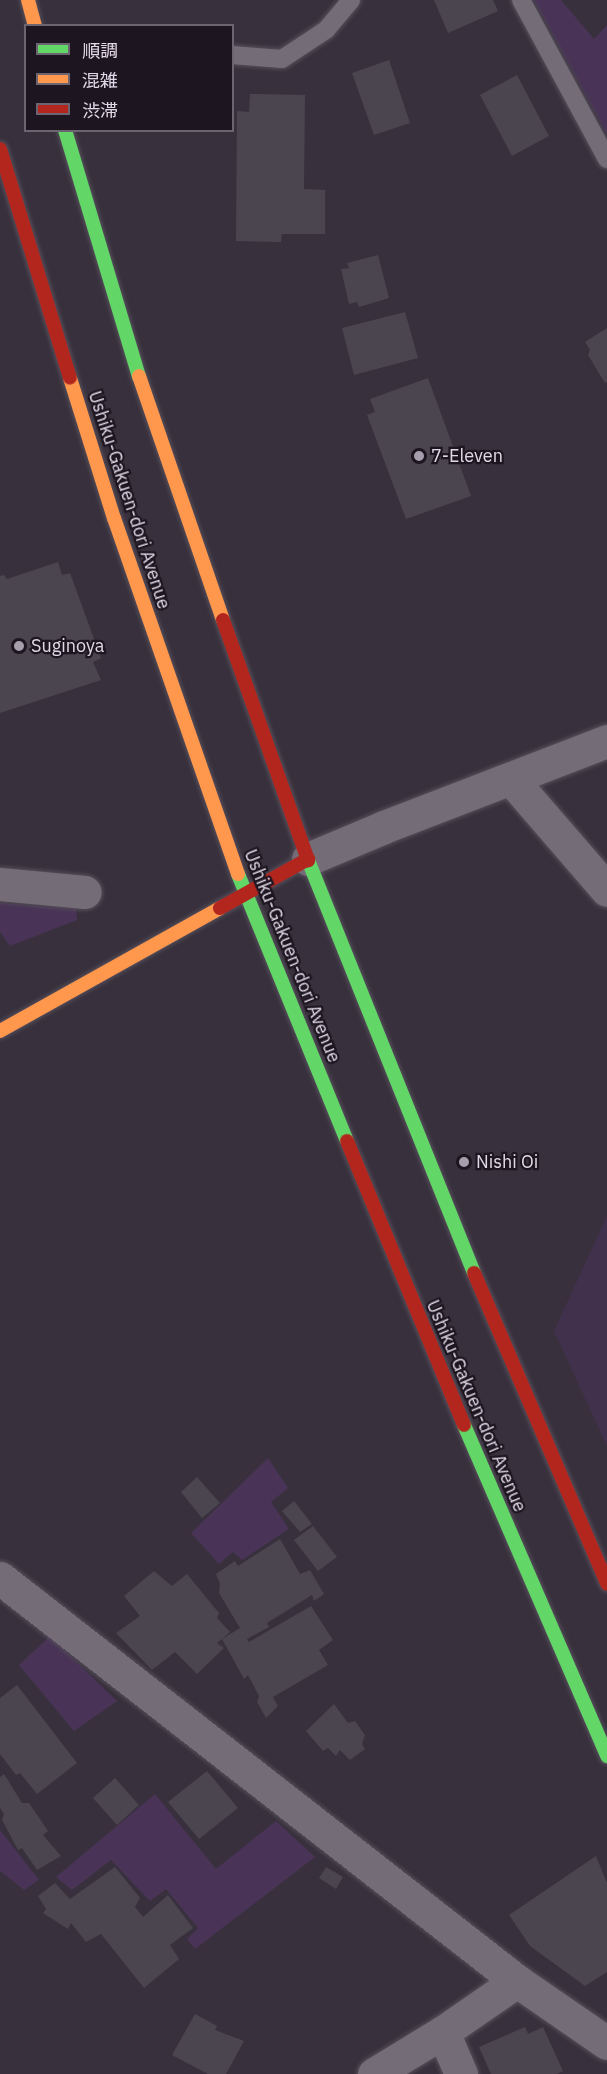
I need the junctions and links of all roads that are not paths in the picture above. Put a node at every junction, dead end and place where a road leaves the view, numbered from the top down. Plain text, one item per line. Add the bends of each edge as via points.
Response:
1 (28, 0) edge
2 (351, 0) edge
3 (521, 0) edge
4 (34, 24) edge
5 (234, 55) edge
6 (66, 132) edge
7 (0, 149) edge
8 (607, 159) edge
9 (607, 741) edge
10 (512, 780) junction
11 (308, 860) junction
12 (0, 884) edge
13 (607, 890) edge
14 (85, 892) dead end
15 (245, 893) junction
16 (0, 1031) edge
17 (0, 1578) edge
18 (607, 1584) edge
19 (607, 1756) edge
20 (517, 1981) junction
21 (443, 2032) junction
22 (607, 2043) edge
23 (374, 2074) edge
24 (461, 2074) edge

1 - 4 highway
2 - 5 lane via 326,30 282,59
3 - 8 lane
6 - 11 highway via 125,334
7 - 15 highway, Ushiku-Gakuen-dori Avenue via 114,518
9 - 10 street
10 - 11 street
10 - 13 street
11 - 15 highway
11 - 18 highway via 489,1311
12 - 14 street
15 - 16 highway
15 - 19 highway, Ushiku-Gakuen-dori Avenue via 434,1355
17 - 20 street
20 - 21 street
20 - 22 street
21 - 23 street
21 - 24 street

